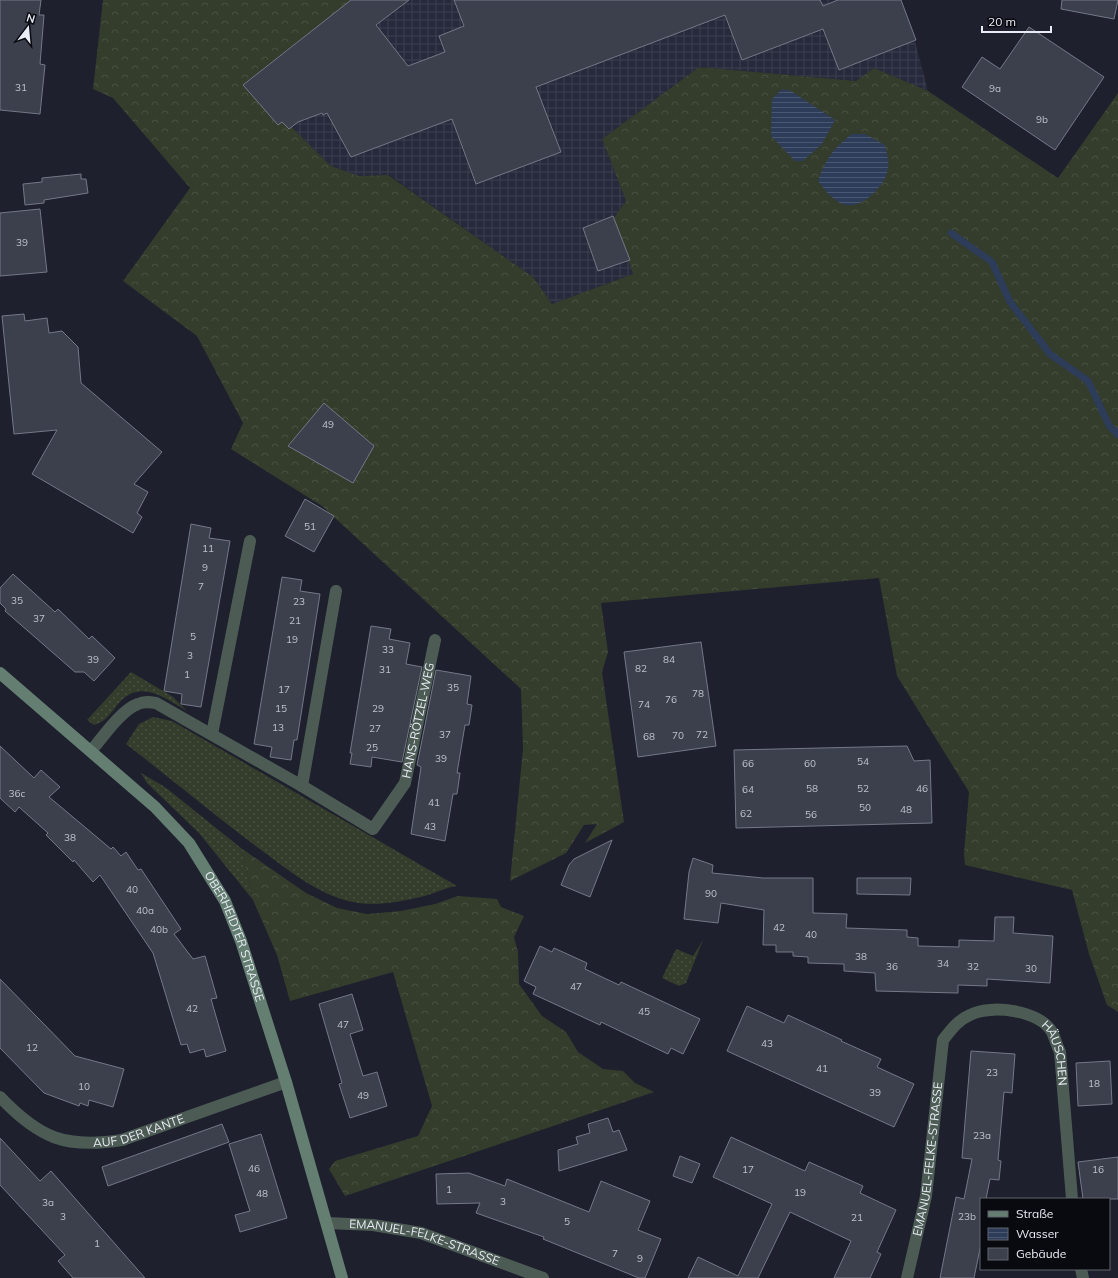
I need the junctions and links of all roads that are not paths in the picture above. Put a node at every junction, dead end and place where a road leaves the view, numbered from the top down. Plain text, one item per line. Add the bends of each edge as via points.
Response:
1 (250, 541) dead end
2 (336, 592) dead end
3 (435, 640) dead end
4 (0, 673) edge
5 (212, 734) junction
6 (91, 751) junction
7 (302, 786) junction
8 (943, 1040) joint
9 (286, 1082) junction
10 (0, 1097) edge
11 (1072, 1198) edge
12 (327, 1223) junction
13 (342, 1278) edge
14 (543, 1278) edge
15 (907, 1278) edge

1 - 5 street
2 - 7 street
3 - 7 street, HANS-RÖTZEL-WEG via 405,783 373,829
4 - 6 street, OBERHEIDTER STRASSE
5 - 6 street, HANS-RÖTZEL-WEG via 156,703 146,702 126,711
5 - 7 street, HANS-RÖTZEL-WEG
6 - 9 street, OBERHEIDTER STRASSE via 155,806 189,844 210,874 225,901 241,941
8 - 11 street, HÄUSCHEN via 957,1023 970,1014 1003,1009 1040,1020 1052,1031 1060,1052
8 - 15 street, EMANUEL-FELKE-STRASSE via 926,1196
9 - 10 street, AUF DER KANTE via 122,1140 102,1144 76,1143 48,1135 27,1124
9 - 12 street, OBERHEIDTER STRASSE
12 - 13 street, OBERHEIDTER STRASSE
12 - 14 street, EMANUEL-FELKE-STRASSE via 373,1225 420,1233

